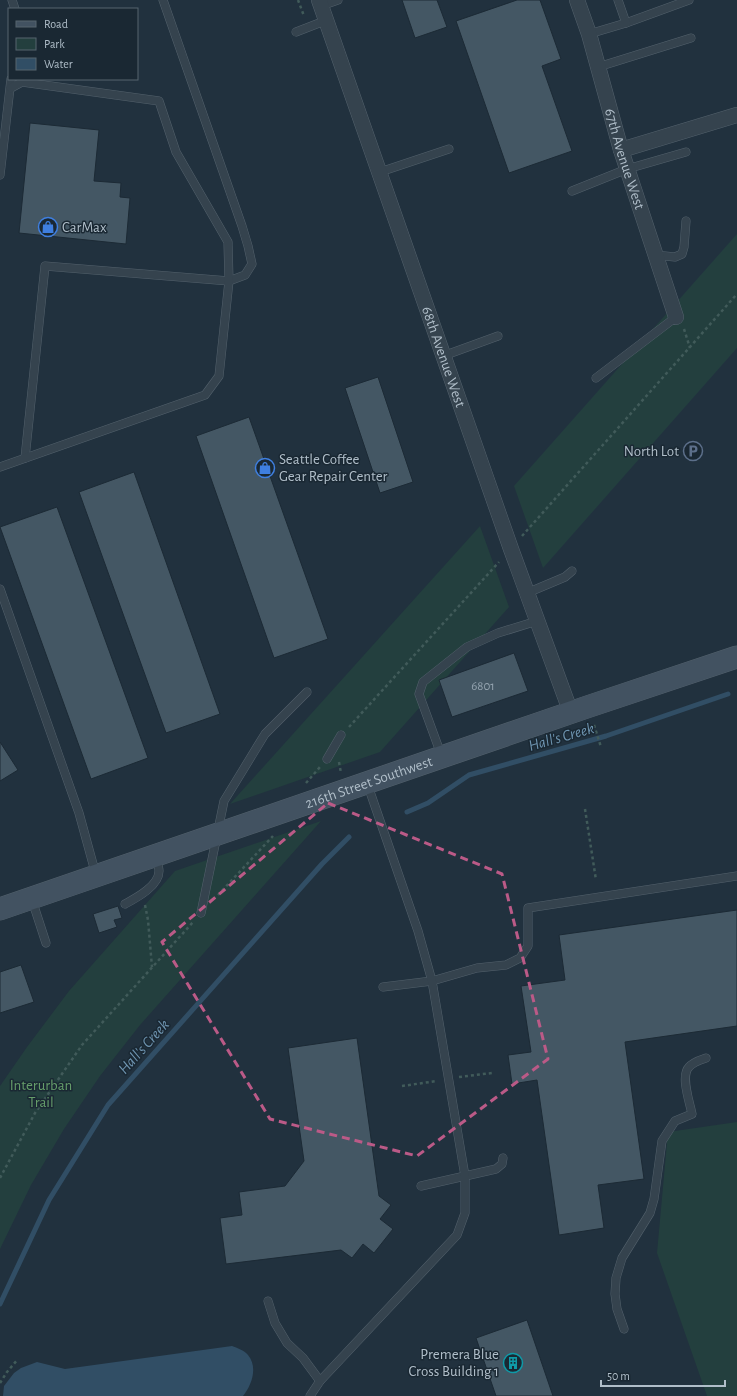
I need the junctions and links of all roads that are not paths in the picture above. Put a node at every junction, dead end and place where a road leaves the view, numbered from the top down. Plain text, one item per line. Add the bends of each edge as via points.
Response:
1 (163, 0) edge
2 (338, 0) edge
3 (577, 0) edge
4 (618, 0) edge
5 (689, 0) edge
6 (320, 3) edge
7 (327, 20) junction
8 (626, 23) junction
9 (296, 32) dead end
10 (589, 34) junction
11 (691, 38) dead end
12 (598, 67) junction
13 (12, 80) edge
14 (11, 88) junction
15 (737, 115) edge
16 (448, 148) dead end
17 (621, 150) junction
18 (686, 152) dead end
19 (627, 169) junction
20 (380, 172) junction
21 (0, 175) edge
22 (572, 191) dead end
23 (686, 221) dead end
24 (655, 255) junction
25 (229, 281) junction
26 (676, 317) joint
27 (498, 336) dead end
28 (443, 356) junction
29 (596, 378) dead end
30 (25, 458) junction
31 (0, 467) edge
32 (572, 571) dead end
33 (0, 589) edge
34 (527, 593) junction
35 (537, 621) junction
36 (737, 657) edge
37 (307, 692) dead end
38 (571, 713) junction
39 (342, 736) road end
40 (442, 757) junction
41 (327, 759) road end
42 (366, 783) junction
43 (218, 834) junction
44 (154, 856) junction
45 (96, 875) junction
46 (737, 876) edge
47 (31, 898) junction
48 (125, 904) dead end
49 (0, 909) edge
50 (201, 913) road end
51 (46, 943) dead end
52 (432, 981) junction
53 (382, 987) dead end
54 (706, 1058) dead end
55 (503, 1158) dead end
56 (465, 1176) junction
57 (421, 1186) dead end
58 (268, 1300) dead end
59 (624, 1329) dead end
60 (320, 1381) junction
61 (310, 1396) edge

1 - 25 lane via 251,258 252,264 245,275
2 - 6 lane
3 - 10 street, 67th Avenue West
4 - 8 lane
5 - 8 lane
6 - 7 street, 68th Avenue West
7 - 9 lane
7 - 20 street, 68th Avenue West
8 - 10 lane
10 - 12 street, 67th Avenue West
11 - 12 lane
12 - 17 street, 67th Avenue West
13 - 14 lane
14 - 21 lane
14 - 25 lane via 22,82 159,101 176,152 228,242
15 - 17 street
16 - 20 lane
17 - 19 street, 67th Avenue West
18 - 19 lane
19 - 22 lane
19 - 24 street, 67th Avenue West
20 - 28 street, 68th Avenue West
23 - 24 lane via 682,254 675,257
24 - 26 street, 67th Avenue West
25 - 30 lane via 219,376 205,395
25 - 30 lane via 45,266
26 - 29 lane
27 - 28 lane
28 - 34 street, 68th Avenue West
30 - 31 lane
32 - 34 lane via 565,577
33 - 45 lane via 79,813
34 - 35 street, 68th Avenue West
35 - 38 street, 68th Avenue West
35 - 40 lane via 498,633 467,647 423,682 419,694
36 - 38 street, 216th Street Southwest
37 - 43 lane via 265,734 224,801
38 - 40 street, 216th Street Southwest
39 - 41 lane
40 - 42 street, 216th Street Southwest
42 - 43 street, 216th Street Southwest
42 - 52 lane via 418,932
43 - 44 street, 216th Street Southwest
43 - 50 lane
44 - 45 street, 216th Street Southwest
44 - 48 lane via 159,872 157,880 144,893
45 - 47 street, 216th Street Southwest
46 - 52 lane via 528,908 528,946 520,958 506,965 477,968
47 - 49 street, 216th Street Southwest
47 - 51 lane
52 - 53 lane
52 - 56 lane
54 - 59 lane via 688,1068 685,1078 692,1114 675,1121 662,1142 650,1213 622,1258 616,1278 615,1294
55 - 56 lane via 502,1164 496,1169
56 - 57 lane
56 - 60 lane via 465,1213 457,1235
58 - 60 lane via 275,1323 287,1343 303,1358
60 - 61 lane

